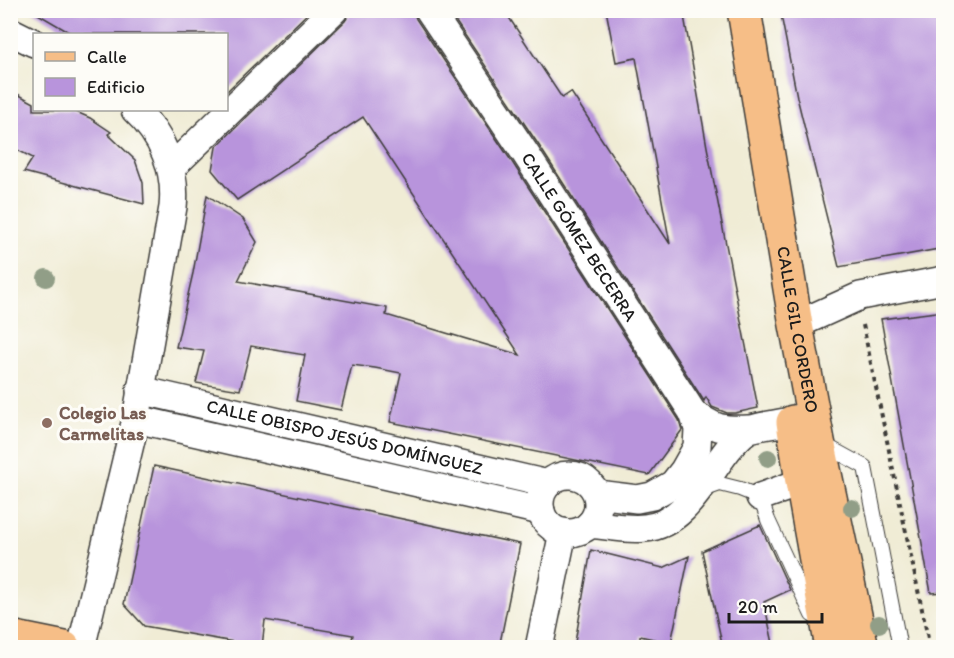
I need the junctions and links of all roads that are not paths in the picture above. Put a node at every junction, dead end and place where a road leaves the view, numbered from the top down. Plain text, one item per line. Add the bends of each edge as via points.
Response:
1 (334, 10) edge
2 (429, 10) edge
3 (722, 10) edge
4 (744, 10) edge
5 (10, 31) edge
6 (33, 42) edge
7 (136, 111) edge
8 (171, 168) junction
9 (944, 280) edge
10 (796, 325) junction
11 (140, 390) junction
12 (693, 413) junction
13 (136, 419) junction
14 (808, 425) junction
15 (748, 429) junction
16 (802, 482) junction
17 (548, 484) junction
18 (698, 492) junction
19 (597, 494) junction
20 (760, 497) junction
21 (541, 511) junction
22 (590, 524) junction
23 (563, 532) junction
24 (830, 634) edge
25 (10, 637) edge
26 (64, 648) edge
27 (81, 648) edge
28 (539, 648) edge
29 (862, 648) edge
30 (900, 648) edge

1 - 8 street
2 - 12 street, CALLE GÓMEZ BECERRA
3 - 14 main road, CALLE GIL CORDERO
4 - 10 main road, CALLE GIL CORDERO
5 - 6 street
7 - 8 street via 157,135
8 - 11 street via 173,207
9 - 10 street via 860,296
10 - 14 main road, CALLE GIL CORDERO
11 - 13 street
11 - 17 street, CALLE OBISPO JESÚS DOMÍNGUEZ
12 - 15 street, CALLE GÓMEZ BECERRA via 711,426
12 - 19 street via 698,447 673,484 637,499
13 - 21 street, CALLE OBISPO JESÚS DOMÍNGUEZ
13 - 27 street
14 - 15 street
14 - 16 main road, CALLE GIL CORDERO
14 - 29 main road, CALLE GIL CORDERO
14 - 30 lane via 865,467
15 - 18 street via 729,447
16 - 20 street
16 - 24 main road, CALLE GIL CORDERO
17 - 19 street via 564,475 574,475 583,478
17 - 21 street via 540,501
18 - 20 lane via 720,484
18 - 22 street via 666,522 647,528
19 - 22 street via 598,508
20 - 24 lane via 812,615
21 - 23 street via 549,524
22 - 23 street via 582,530
23 - 28 street
25 - 26 main road

